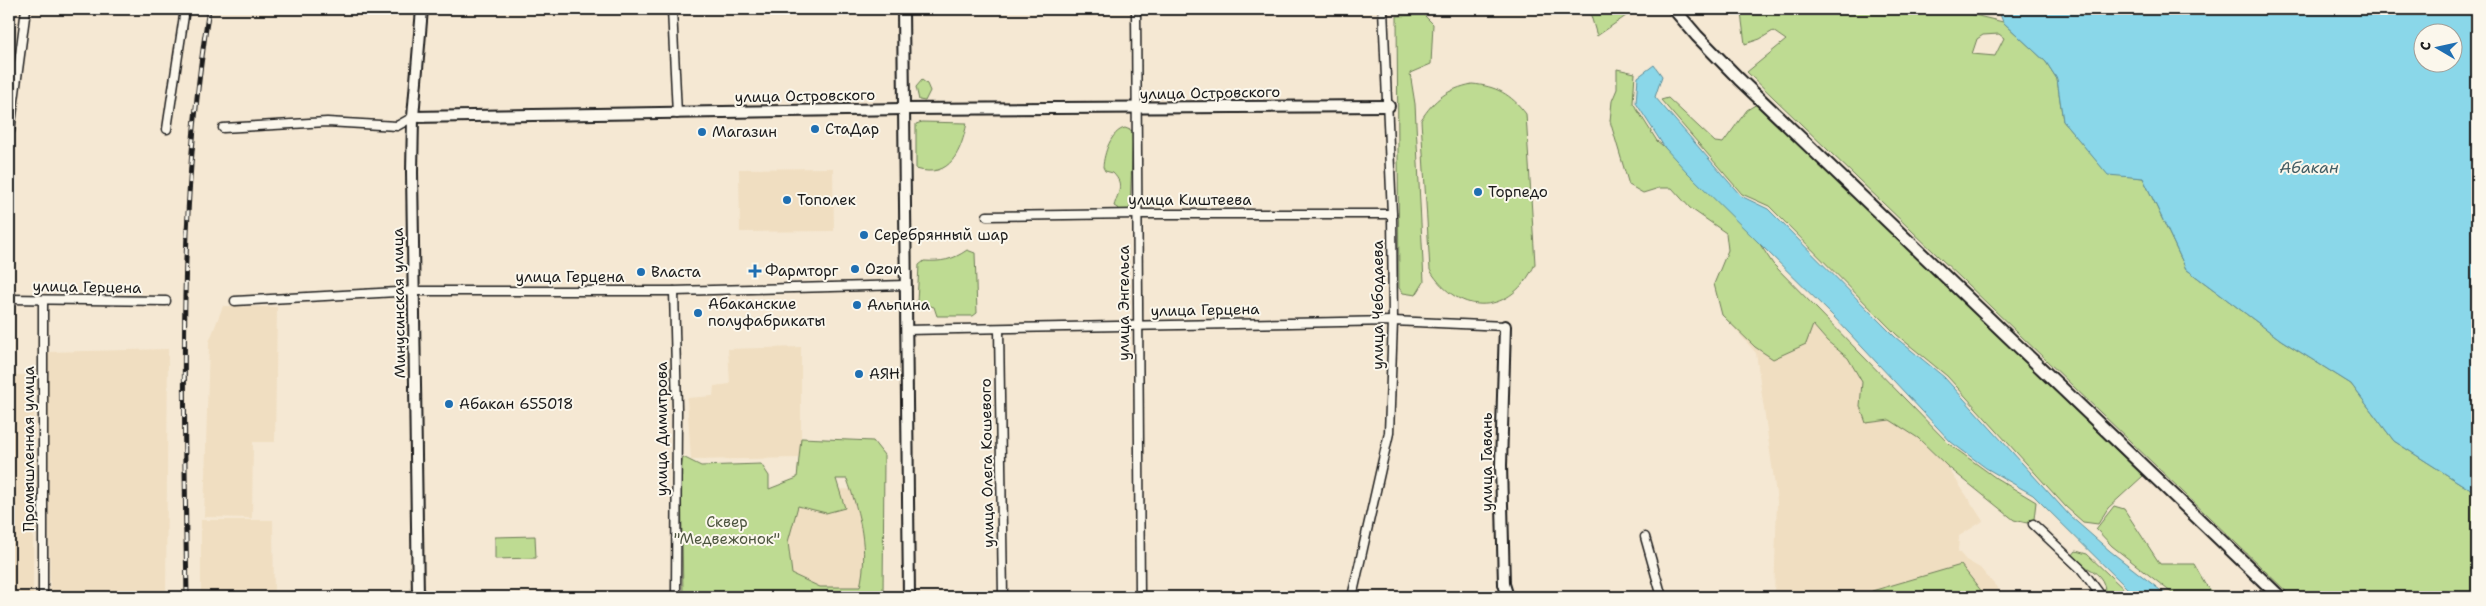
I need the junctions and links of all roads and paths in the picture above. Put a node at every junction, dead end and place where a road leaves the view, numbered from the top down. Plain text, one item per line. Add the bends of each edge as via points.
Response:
1 (26, 9) edge
2 (185, 9) edge
3 (422, 9) edge
4 (672, 9) edge
5 (903, 9) edge
6 (1136, 9) edge
7 (1383, 9) edge
8 (1674, 9) edge
9 (1389, 106) junction
10 (904, 109) junction
11 (1136, 109) junction
12 (677, 114) junction
13 (413, 117) junction
14 (223, 128) dead end
15 (167, 130) dead end
16 (10, 131) dead end
17 (1138, 214) junction
18 (1392, 214) junction
19 (987, 216) dead end
20 (906, 284) junction
21 (415, 290) junction
22 (674, 291) junction
23 (9, 299) edge
24 (43, 300) junction
25 (166, 301) dead end
26 (235, 301) dead end
27 (1394, 321) junction
28 (1138, 324) junction
29 (1505, 326) joint
30 (999, 329) junction
31 (906, 330) junction
32 (2033, 524) dead end
33 (1645, 537) dead end
34 (43, 597) edge
35 (418, 597) edge
36 (676, 597) edge
37 (909, 597) edge
38 (1003, 597) edge
39 (1140, 597) edge
40 (1352, 597) edge
41 (1508, 597) edge
42 (1662, 597) edge
43 (2102, 597) edge
44 (2280, 597) edge

1 - 16 street
2 - 15 street
3 - 13 street, Минусинская улица
4 - 12 street
5 - 10 street
6 - 11 street, улица Энгельса
7 - 9 street, улица Чебодаева
8 - 44 main road via 1739,78
9 - 11 street, улица Островского
9 - 18 street, улица Чебодаева
10 - 11 street, улица Островского
10 - 12 street, улица Островского
10 - 20 street
11 - 17 street, улица Энгельса
12 - 13 street, улица Островского
13 - 14 street, улица Островского via 397,126 328,122
13 - 21 street, Минусинская улица
17 - 18 street, улица Киштеева
17 - 19 street, улица Киштеева
17 - 28 street, улица Энгельса
18 - 27 street, улица Чебодаева
20 - 22 street, улица Герцена
20 - 31 street
21 - 22 street, улица Герцена
21 - 26 street, улица Герцена
21 - 35 street, Минусинская улица
22 - 36 street, улица Димитрова
23 - 24 street, улица Герцена
24 - 25 street, улица Герцена
24 - 34 street, Промышленная улица
27 - 28 street, улица Герцена
27 - 29 street, улица Герцена
27 - 40 street, улица Чебодаева via 1389,433
28 - 30 street, улица Герцена
28 - 39 street, улица Энгельса
29 - 41 street, улица Гавань via 1501,465 1504,584
30 - 31 street, улица Герцена
30 - 38 street, улица Олега Кошевого
31 - 37 street
32 - 43 street via 2082,570
33 - 42 street

